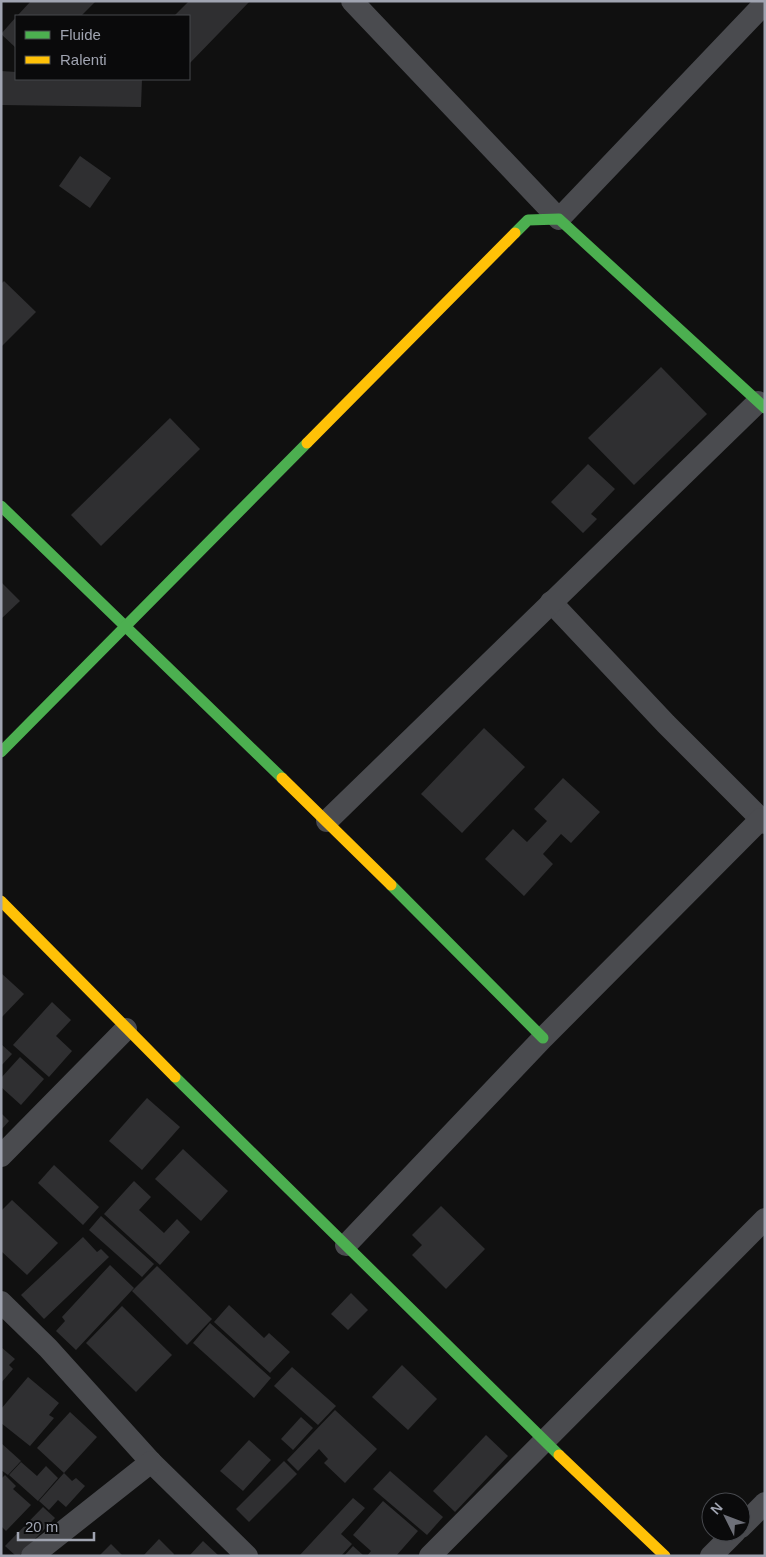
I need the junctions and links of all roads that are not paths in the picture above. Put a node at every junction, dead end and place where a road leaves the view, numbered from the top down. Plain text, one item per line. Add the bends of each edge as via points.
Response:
1 (352, 1) edge
2 (765, 3) edge
3 (559, 219) junction
4 (763, 402) edge
5 (1, 506) edge
6 (551, 602) junction
7 (127, 627) junction
8 (1, 752) edge
9 (327, 821) junction
10 (763, 821) edge
11 (1, 901) edge
12 (126, 1029) junction
13 (543, 1038) junction
14 (1, 1156) edge
15 (765, 1219) edge
16 (346, 1244) junction
17 (1, 1302) edge
18 (544, 1441) junction
19 (151, 1462) junction
20 (765, 1504) edge
21 (751, 1517) edge
22 (725, 1542) edge
23 (32, 1556) edge
24 (247, 1556) edge
25 (430, 1556) edge
26 (665, 1556) edge
27 (711, 1556) edge

1 - 3 street
2 - 3 street
3 - 4 street
3 - 7 street via 528,220
4 - 6 street
5 - 7 street
6 - 9 street
6 - 10 street
7 - 8 street
7 - 9 street
9 - 13 street
10 - 13 street
11 - 12 street
12 - 14 street
12 - 16 street
13 - 16 street
15 - 18 street
16 - 18 street
17 - 19 street via 48,1348
18 - 25 street
18 - 26 street
19 - 23 street
19 - 24 street
20 - 21 street
22 - 27 street

